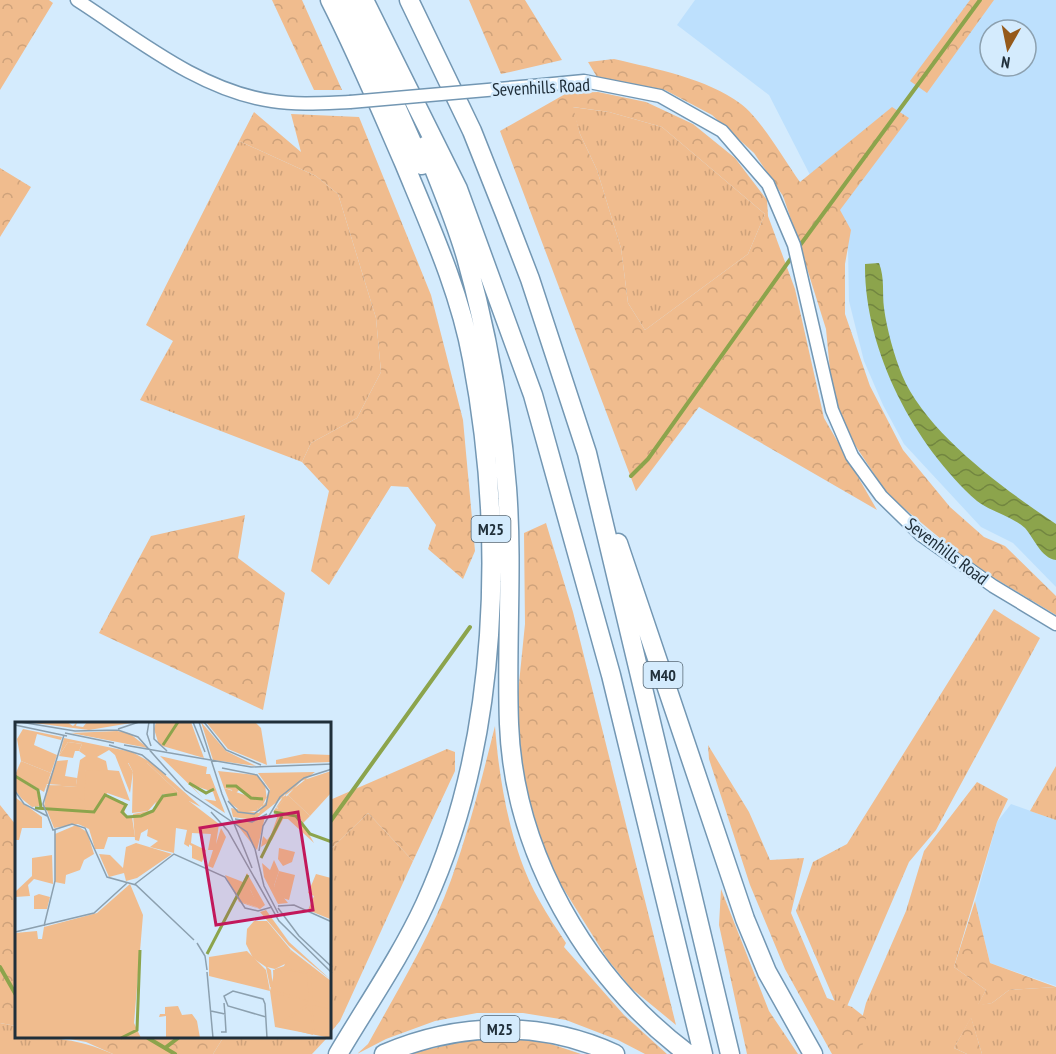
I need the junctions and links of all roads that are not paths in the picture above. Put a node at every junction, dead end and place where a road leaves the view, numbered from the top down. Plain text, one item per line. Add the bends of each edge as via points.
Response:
1 (77, 0) edge
2 (330, 0) edge
3 (349, 0) edge
4 (364, 0) edge
5 (409, 0) edge
6 (376, 25) junction
7 (483, 326) junction
8 (600, 496) junction
9 (1056, 624) edge
10 (728, 1046) edge
11 (338, 1054) edge
12 (384, 1054) edge
13 (615, 1054) edge
14 (688, 1054) edge
15 (703, 1054) edge
16 (813, 1054) edge

1 - 9 street, Sevenhills Road, bridge via 177,64 225,88 270,101 350,102 584,81 660,96 722,132 768,184 794,245 831,410 852,456 881,496 921,535
2 - 11 highway, M25 via 354,46 440,247 472,357 491,525 478,735 458,814 425,904
3 - 7 highway, M25 via 447,224
4 - 6 highway, M25
5 - 8 highway via 472,131 505,214
6 - 7 highway, M25 via 465,254
6 - 15 highway, M25 via 458,189 532,395 611,675
7 - 14 highway, M25 via 507,488 510,738 530,833 556,898 591,955 635,1007
8 - 10 highway via 616,583
8 - 16 highway, M40 via 745,919 767,972
12 - 13 highway, M25 via 429,1037 499,1029 554,1034

